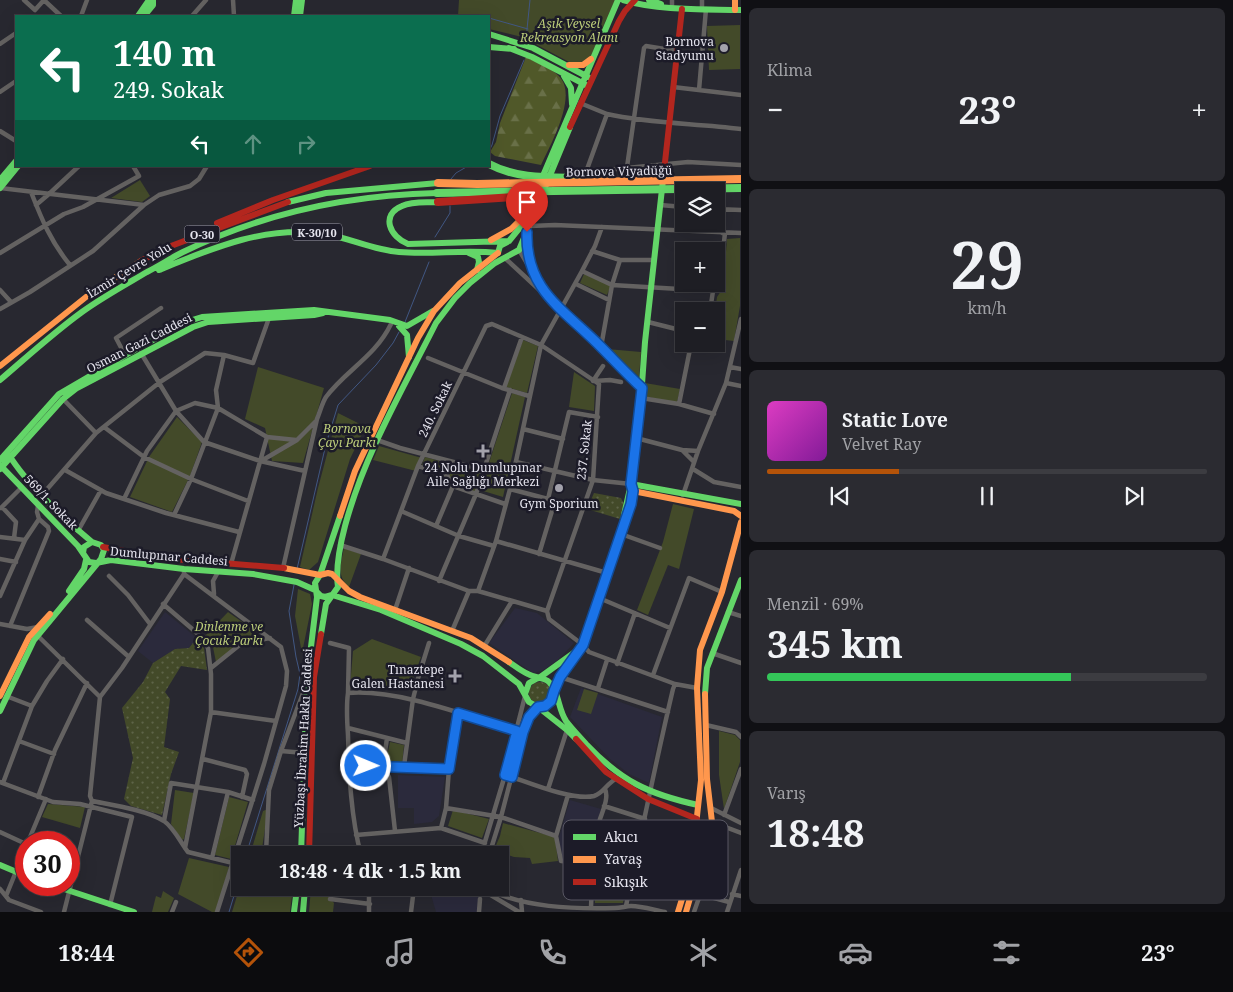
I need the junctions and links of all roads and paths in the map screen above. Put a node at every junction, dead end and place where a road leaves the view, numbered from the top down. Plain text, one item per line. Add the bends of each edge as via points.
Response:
1 (25, 0) edge
2 (44, 0) edge
3 (87, 0) edge
4 (149, 0) edge
5 (153, 0) edge
6 (206, 0) edge
7 (233, 0) edge
8 (296, 0) edge
9 (302, 0) edge
10 (618, 0) edge
11 (623, 0) edge
12 (650, 0) edge
13 (702, 0) edge
14 (735, 0) edge
15 (634, 2) edge
16 (672, 4) edge
17 (704, 9) junction
18 (35, 10) junction
19 (682, 10) junction
20 (738, 10) edge
21 (32, 15) edge
22 (60, 15) edge
23 (81, 15) edge
24 (139, 15) edge
25 (145, 15) edge
26 (193, 15) edge
27 (234, 15) edge
28 (294, 15) edge
29 (300, 15) edge
30 (15, 34) edge
31 (490, 34) edge
32 (0, 36) edge
33 (2, 43) edge
34 (490, 43) edge
35 (490, 47) edge
36 (514, 49) junction
37 (677, 51) junction
38 (592, 58) junction
39 (562, 63) junction
40 (559, 72) junction
41 (586, 81) junction
42 (15, 82) edge
43 (673, 87) junction
44 (699, 90) junction
45 (0, 92) edge
46 (740, 95) edge
47 (580, 103) junction
48 (571, 111) junction
49 (607, 114) junction
50 (634, 120) junction
51 (669, 124) junction
52 (740, 129) edge
53 (0, 131) edge
54 (15, 140) edge
55 (15, 162) edge
56 (490, 164) edge
57 (664, 164) junction
58 (740, 165) edge
59 (17, 167) edge
60 (78, 167) edge
61 (134, 167) edge
62 (206, 167) edge
63 (367, 167) edge
64 (628, 167) junction
65 (740, 179) edge
66 (0, 180) edge
67 (612, 182) junction
68 (438, 183) joint
69 (0, 188) edge
70 (740, 188) edge
71 (30, 192) junction
72 (552, 192) junction
73 (437, 193) joint
74 (50, 194) junction
75 (96, 200) junction
76 (36, 205) junction
77 (144, 205) junction
78 (660, 205) junction
79 (675, 206) edge
80 (725, 209) edge
81 (740, 210) edge
82 (527, 214) junction
83 (44, 226) junction
84 (602, 227) junction
85 (529, 229) junction
86 (657, 230) junction
87 (675, 231) edge
88 (692, 232) edge
89 (724, 233) junction
90 (740, 233) edge
91 (509, 241) junction
92 (485, 242) junction
93 (723, 242) edge
94 (163, 249) junction
95 (519, 250) junction
96 (457, 251) junction
97 (592, 251) junction
98 (498, 253) junction
99 (0, 254) edge
100 (506, 259) junction
101 (620, 260) junction
102 (654, 260) junction
103 (70, 265) junction
104 (476, 270) junction
105 (532, 271) junction
106 (582, 271) junction
107 (141, 276) junction
108 (576, 284) junction
109 (612, 285) junction
110 (652, 286) junction
111 (675, 288) edge
112 (0, 290) edge
113 (545, 293) junction
114 (609, 300) junction
115 (12, 302) junction
116 (0, 308) edge
117 (161, 308) dead end
118 (560, 310) junction
119 (434, 311) junction
120 (324, 312) junction
121 (269, 318) junction
122 (740, 319) edge
123 (381, 320) junction
124 (648, 322) junction
125 (391, 324) junction
126 (675, 328) edge
127 (522, 337) junction
128 (541, 344) junction
129 (601, 347) junction
130 (689, 352) edge
131 (142, 353) junction
132 (125, 355) junction
133 (224, 355) junction
134 (428, 358) dead end
135 (409, 360) junction
136 (0, 366) edge
137 (603, 366) dead end
138 (730, 367) junction
139 (740, 369) edge
140 (464, 373) junction
141 (0, 380) edge
142 (594, 381) junction
143 (160, 382) junction
144 (621, 382) dead end
145 (726, 383) junction
146 (740, 386) edge
147 (504, 388) junction
148 (642, 388) junction
149 (510, 390) junction
150 (529, 396) junction
151 (641, 398) junction
152 (63, 399) junction
153 (679, 404) junction
154 (218, 408) junction
155 (176, 411) junction
156 (714, 414) junction
157 (598, 417) junction
158 (317, 419) junction
159 (104, 427) junction
160 (523, 429) junction
161 (96, 434) junction
162 (267, 437) junction
163 (636, 438) junction
164 (563, 439) junction
165 (297, 440) junction
166 (377, 440) junction
167 (204, 442) junction
168 (682, 450) junction
169 (698, 451) junction
170 (424, 454) junction
171 (9, 455) junction
172 (144, 457) junction
173 (260, 462) junction
174 (516, 462) junction
175 (694, 462) junction
176 (0, 466) edge
177 (418, 466) junction
178 (692, 469) junction
179 (65, 470) junction
180 (484, 470) junction
181 (305, 471) junction
182 (556, 472) junction
183 (191, 479) junction
184 (593, 480) junction
185 (453, 486) junction
186 (740, 487) edge
187 (21, 488) junction
188 (632, 488) junction
189 (510, 489) junction
190 (101, 490) junction
191 (476, 494) junction
192 (683, 494) junction
193 (42, 495) junction
194 (124, 499) junction
195 (548, 499) junction
196 (248, 501) junction
197 (554, 501) junction
198 (506, 504) junction
199 (740, 504) edge
200 (38, 506) junction
201 (1, 508) edge
202 (583, 509) junction
203 (401, 511) junction
204 (174, 515) junction
205 (740, 516) edge
206 (39, 519) junction
207 (740, 522) edge
208 (436, 526) junction
209 (78, 531) junction
210 (239, 532) junction
211 (622, 532) junction
212 (459, 536) junction
213 (0, 538) edge
214 (14, 538) junction
215 (25, 540) junction
216 (92, 542) junction
217 (495, 543) junction
218 (340, 544) junction
219 (103, 547) junction
220 (660, 548) dead end
221 (539, 554) junction
222 (85, 556) junction
223 (0, 559) edge
224 (383, 559) junction
225 (99, 561) junction
226 (564, 561) junction
227 (16, 562) junction
228 (231, 564) junction
229 (285, 568) junction
230 (409, 568) junction
231 (184, 572) junction
232 (218, 572) junction
233 (607, 573) junction
234 (320, 575) junction
235 (109, 576) dead end
236 (337, 580) junction
237 (740, 580) edge
238 (439, 581) junction
239 (297, 582) junction
240 (315, 590) junction
241 (469, 591) junction
242 (478, 591) junction
243 (722, 592) junction
244 (214, 594) junction
245 (0, 596) edge
246 (332, 596) junction
247 (599, 598) junction
248 (350, 600) junction
249 (512, 601) junction
250 (163, 604) junction
251 (316, 605) junction
252 (325, 610) junction
253 (395, 610) junction
254 (547, 611) junction
255 (728, 612) junction
256 (635, 613) junction
257 (740, 616) edge
258 (86, 620) dead end
259 (0, 624) edge
260 (150, 624) junction
261 (10, 626) junction
262 (39, 626) junction
263 (670, 628) junction
264 (452, 631) junction
265 (33, 636) junction
266 (270, 638) junction
267 (429, 643) dead end
268 (330, 644) dead end
269 (485, 645) junction
270 (583, 646) junction
271 (712, 653) junction
272 (129, 657) junction
273 (63, 659) junction
274 (608, 660) junction
275 (740, 662) edge
276 (617, 664) junction
277 (210, 668) junction
278 (653, 675) junction
279 (560, 677) junction
280 (539, 678) junction
281 (307, 680) junction
282 (87, 683) junction
283 (675, 684) junction
284 (598, 688) junction
285 (697, 688) junction
286 (554, 692) junction
287 (348, 693) junction
288 (525, 694) junction
289 (3, 696) edge
290 (100, 697) junction
291 (413, 699) junction
292 (32, 706) junction
293 (538, 707) junction
294 (0, 711) edge
295 (211, 712) junction
296 (668, 712) junction
297 (458, 713) junction
298 (276, 721) junction
299 (706, 725) junction
300 (348, 728) junction
301 (567, 730) junction
302 (517, 731) junction
303 (740, 737) edge
304 (387, 738) junction
305 (19, 741) junction
306 (407, 742) junction
307 (281, 751) junction
308 (305, 752) junction
309 (54, 754) junction
310 (203, 759) junction
311 (349, 765) junction
312 (383, 766) junction
313 (404, 766) junction
314 (449, 769) junction
315 (740, 769) edge
316 (606, 772) junction
317 (505, 775) junction
318 (389, 776) junction
319 (512, 777) junction
320 (350, 778) junction
321 (616, 780) junction
322 (2, 783) edge
323 (198, 788) junction
324 (605, 788) junction
325 (548, 789) junction
326 (228, 792) junction
327 (568, 795) junction
328 (242, 796) junction
329 (649, 796) junction
330 (38, 797) junction
331 (46, 799) junction
332 (253, 800) junction
333 (91, 803) junction
334 (698, 805) junction
335 (604, 806) junction
336 (446, 808) junction
337 (711, 808) junction
338 (134, 810) junction
339 (724, 815) junction
340 (494, 816) junction
341 (132, 817) junction
342 (500, 817) junction
343 (696, 819) junction
344 (601, 820) edge
345 (645, 820) joint
346 (701, 820) edge
347 (712, 820) edge
348 (164, 821) junction
349 (740, 823) edge
350 (442, 828) junction
351 (728, 828) edge
352 (33, 831) edge
353 (395, 831) junction
354 (0, 832) edge
355 (740, 833) edge
356 (356, 835) junction
357 (556, 836) junction
358 (15, 839) edge
359 (485, 842) junction
360 (238, 846) edge
361 (266, 846) edge
362 (304, 846) edge
363 (305, 846) edge
364 (359, 846) edge
365 (484, 846) edge
366 (492, 846) edge
367 (185, 848) junction
368 (80, 849) edge
369 (212, 858) junction
370 (563, 861) edge
371 (231, 863) edge
372 (0, 865) edge
373 (231, 869) edge
374 (740, 870) edge
375 (15, 872) edge
376 (15, 874) edge
377 (0, 889) edge
378 (80, 894) edge
379 (732, 894) junction
380 (6, 896) junction
381 (69, 896) edge
382 (296, 896) edge
383 (304, 896) edge
384 (370, 896) edge
385 (413, 896) edge
386 (494, 896) edge
387 (501, 896) edge
388 (740, 896) edge
389 (330, 898) dead end
390 (480, 899) dead end
391 (521, 900) junction
392 (592, 900) edge
393 (627, 900) edge
394 (692, 900) edge
395 (722, 900) edge
396 (176, 902) dead end
397 (729, 902) junction
398 (529, 903) junction
399 (370, 904) junction
400 (110, 905) junction
401 (626, 906) junction
402 (592, 908) junction
403 (564, 909) edge
404 (41, 912) edge
405 (64, 912) edge
406 (134, 912) edge
407 (172, 912) edge
408 (217, 912) edge
409 (294, 912) edge
410 (303, 912) edge
411 (369, 912) edge
412 (412, 912) edge
413 (479, 912) edge
414 (521, 912) edge
415 (665, 912) edge
416 (686, 912) edge
417 (727, 912) edge

1 - 18 street
2 - 18 street
2 - 22 street
3 - 23 street
4 - 24 main road
5 - 25 main road
6 - 26 street
7 - 27 street
8 - 28 main road
9 - 29 main road
10 - 38 main road
11 - 15 main road
12 - 16 main road
13 - 17 street
14 - 20 main road
15 - 16 main road
15 - 41 main road via 625,11
16 - 19 main road
17 - 19 main road
17 - 20 main road
17 - 44 street
18 - 21 street
19 - 37 main road
30 - 33 street
31 - 39 main road via 521,43
32 - 33 street
34 - 36 main road
35 - 36 main road
36 - 40 main road
37 - 43 main road
37 - 50 street via 644,48
38 - 39 main road via 580,66
38 - 41 main road
39 - 41 main road
40 - 41 main road
40 - 48 main road via 571,88
41 - 47 main road
41 - 48 main road
42 - 45 street
43 - 44 street
43 - 51 main road
44 - 46 street
47 - 49 street
47 - 85 main road
48 - 82 main road
49 - 50 street
49 - 64 street via 586,172
50 - 51 street
50 - 64 street
51 - 52 street
51 - 57 main road
53 - 54 street
55 - 66 main road
56 - 67 main road, bridge via 524,175 594,178
57 - 58 street
57 - 64 street
57 - 78 main road
59 - 69 main road
60 - 74 street
61 - 75 street via 139,176
62 - 77 street via 190,186 159,196
63 - 94 main road via 242,213
65 - 67 main road, Bornova Viyadüğü / O-30, bridge
67 - 68 main road, Bornova Viyadüğü / O-30, bridge
68 - 94 main road, İzmir Çevre Yolu / O-30 via 317,195 281,204
69 - 71 street
70 - 72 main road, Bornova Viyadüğü / O-30, bridge
71 - 74 street
71 - 76 street
72 - 73 main road, Bornova Viyadüğü / O-30, bridge
72 - 92 main road, bridge via 406,204 394,211 390,218 389,226 395,238 402,243
73 - 107 main road, İzmir Çevre Yolu / O-30 via 408,192 294,211 186,250
74 - 75 street
74 - 76 street
75 - 77 street
75 - 83 street
76 - 83 street
77 - 103 street via 103,243
78 - 79 street
78 - 86 main road
80 - 81 street
82 - 91 main road
82 - 92 main road via 511,229
83 - 99 street
83 - 103 street
84 - 85 street
84 - 86 street
84 - 97 street
85 - 95 main road
85 - 105 street via 527,248
86 - 87 street
86 - 102 main road
88 - 89 street
89 - 90 street
89 - 93 street
91 - 92 main road
91 - 95 main road
91 - 98 main road, Yüzbaşı İbrahim Hakkı Caddesi via 500,246
94 - 136 main road, İzmir Çevre Yolu / O-30 via 91,293
95 - 100 main road, Yüzbaşı İbrahim Hakkı Caddesi
95 - 105 street
96 - 98 main road, K-30/10
96 - 104 main road, K-30/10 via 477,255 480,262
96 - 107 main road, K-30/10 via 399,252 326,234 286,230 245,238
97 - 101 street
97 - 106 street
98 - 100 main road
98 - 104 main road, Yüzbaşı İbrahim Hakkı Caddesi
100 - 113 street
100 - 166 main road, Yüzbaşı İbrahim Hakkı Caddesi via 496,262 445,309
101 - 102 street
101 - 109 street
102 - 110 main road
103 - 115 street
104 - 119 main road, Yüzbaşı İbrahim Hakkı Caddesi
105 - 113 street
106 - 108 street
106 - 109 street
107 - 141 main road, İzmir Çevre Yolu / O-30 via 82,312
108 - 114 street
108 - 118 street
109 - 110 street
109 - 114 street
110 - 111 street
110 - 124 main road
112 - 115 street
113 - 118 street
114 - 129 street
115 - 116 street
117 - 132 street via 116,338
118 - 128 street
118 - 129 street
119 - 123 main road, Osman Gazi Caddesi via 407,326
119 - 135 main road, Yüzbaşı İbrahim Hakkı Caddesi
120 - 121 main road, Osman Gazi Caddesi via 314,316
120 - 123 main road, Osman Gazi Caddesi
120 - 132 main road, Osman Gazi Caddesi via 202,317
121 - 131 main road, Osman Gazi Caddesi via 208,322
121 - 133 street via 253,363
122 - 138 street
123 - 125 main road, Osman Gazi Caddesi
124 - 126 street
124 - 148 main road
125 - 135 main road, Osman Gazi Caddesi via 406,332
125 - 158 street via 371,354 325,398
127 - 128 street, 240. Sokak
127 - 140 street, 240. Sokak via 488,324
127 - 147 street
128 - 142 street
128 - 150 street
129 - 148 street
130 - 153 street
131 - 143 street
131 - 152 main road, Osman Gazi Caddesi
132 - 171 main road, Osman Gazi Caddesi via 59,394
133 - 143 street via 205,353
133 - 154 street via 216,390
134 - 140 street
135 - 234 main road, Yüzbaşı İbrahim Hakkı Caddesi via 355,471
137 - 142 street
138 - 139 street
138 - 145 street
140 - 147 street
140 - 170 street, 240. Sokak
142 - 144 street
142 - 157 street, 237. Sokak via 599,384
143 - 155 street
143 - 159 street
145 - 146 street
145 - 156 street
147 - 149 street
148 - 151 main road
149 - 150 street
149 - 180 street
150 - 160 street
151 - 153 street
151 - 163 main road
152 - 161 street
152 - 171 main road, Osman Gazi Caddesi
153 - 156 street
154 - 155 street via 195,403
154 - 162 street
154 - 167 street
155 - 167 street
155 - 172 street
156 - 169 street
157 - 164 street via 569,412
157 - 184 street, 237. Sokak
158 - 165 street
158 - 181 street
159 - 161 street
159 - 172 street
160 - 164 street
160 - 174 street
161 - 179 street
162 - 165 street
162 - 173 street
163 - 168 street
163 - 188 main road
164 - 182 street
165 - 173 street
166 - 170 street
166 - 218 main road, Yüzbaşı İbrahim Hakkı Caddesi via 349,511
167 - 173 street
167 - 183 street
168 - 169 street
168 - 175 street
169 - 175 street
170 - 177 street, 240. Sokak
170 - 180 street
171 - 176 main road, Osman Gazi Caddesi
171 - 193 main road, 569/1. Sokak via 18,470
172 - 183 street
172 - 194 street
173 - 181 street
173 - 196 street
174 - 182 street
174 - 189 street
175 - 178 street
176 - 187 main road, 569/1. Sokak
177 - 185 street via 447,475
177 - 203 street, 240. Sokak
178 - 186 street via 714,482
178 - 192 street
179 - 190 street
179 - 193 street
180 - 191 street
181 - 229 street
182 - 184 street
182 - 195 street
183 - 196 street
183 - 204 street
184 - 188 street
184 - 202 street, 237. Sokak
185 - 191 street
185 - 208 street
187 - 200 main road, 569/1. Sokak
187 - 201 street
188 - 192 main road
188 - 205 main road via 734,511
188 - 211 main road
189 - 195 street
189 - 198 street
190 - 194 street
190 - 209 street
191 - 198 street
191 - 212 street
192 - 199 main road
193 - 209 main road, 569/1. Sokak
194 - 204 street
195 - 197 street
196 - 210 street
197 - 202 street
197 - 221 street
198 - 217 street
200 - 206 street
200 - 222 main road, 569/1. Sokak
201 - 214 street via 16,522
202 - 226 street, 237. Sokak
203 - 208 street
203 - 224 street, 240. Sokak
204 - 210 street
206 - 215 street
206 - 261 street via 49,531
207 - 243 main road
208 - 212 street
209 - 216 main road, 569/1. Sokak
210 - 228 street
211 - 220 street
211 - 233 main road
212 - 217 street
212 - 238 street
213 - 214 street
214 - 215 street
215 - 227 street
216 - 219 main road
216 - 222 main road via 84,547
217 - 221 street
217 - 242 street
218 - 224 street
218 - 236 main road, Yüzbaşı İbrahim Hakkı Caddesi
219 - 225 main road via 103,557
219 - 228 main road, Dumlupınar Caddesi via 161,558
221 - 226 street
222 - 225 main road via 92,563
222 - 262 main road, Dumlupınar Caddesi via 80,576
223 - 227 street
224 - 230 street
225 - 231 main road, Dumlupınar Caddesi via 111,560
225 - 265 main road, Dumlupınar Caddesi
226 - 233 street
226 - 254 street, 237. Sokak
227 - 245 street
228 - 229 main road, Dumlupınar Caddesi
229 - 234 main road, Dumlupınar Caddesi
230 - 238 street
230 - 253 street
231 - 232 main road, Dumlupınar Caddesi
231 - 244 street
231 - 250 street
232 - 239 main road, Dumlupınar Caddesi
232 - 244 street via 213,583
233 - 247 main road
234 - 236 main road via 332,574
234 - 240 main road, Yüzbaşı İbrahim Hakkı Caddesi via 314,584
235 - 260 street
236 - 246 main road, Yüzbaşı İbrahim Hakkı Caddesi via 337,590
236 - 253 main road via 354,594
237 - 255 main road
238 - 241 street
239 - 240 main road, Dumlupınar Caddesi
239 - 251 main road, Dumlupınar Caddesi via 314,594
240 - 246 main road via 325,597
240 - 251 main road, Yüzbaşı İbrahim Hakkı Caddesi
241 - 242 street
241 - 264 street
242 - 249 street
243 - 263 street via 689,578
243 - 285 main road via 700,650
244 - 266 street
246 - 248 main road
246 - 252 main road, Yüzbaşı İbrahim Hakkı Caddesi
247 - 256 street
247 - 270 main road
248 - 252 main road via 335,601
248 - 288 main road via 467,647 519,684
249 - 254 street
249 - 269 street
250 - 260 street
250 - 277 street via 197,633 208,648
251 - 281 main road, Yüzbaşı İbrahim Hakkı Caddesi
252 - 363 main road, Yüzbaşı İbrahim Hakkı Caddesi via 314,677
253 - 264 main road
254 - 270 street via 549,619
255 - 257 street
255 - 271 main road
256 - 263 street
256 - 276 street
258 - 272 street
259 - 261 street
260 - 272 street
261 - 262 street via 31,629
261 - 265 street
262 - 265 main road, Dumlupınar Caddesi
263 - 278 street
264 - 269 main road
265 - 273 street
265 - 289 main road, Dumlupınar Caddesi
266 - 277 street via 242,643
266 - 298 street via 281,647 287,671
267 - 291 street
268 - 287 street via 349,648
269 - 280 main road
270 - 274 street
270 - 279 main road
270 - 280 main road
271 - 275 street
271 - 299 main road via 706,679
272 - 290 street
273 - 282 street
273 - 292 street
274 - 276 street
274 - 284 street
276 - 278 street
277 - 295 street
278 - 283 street
279 - 284 street
279 - 286 main road
280 - 286 main road via 549,682
280 - 288 main road via 529,683
281 - 307 street
281 - 308 main road, Yüzbaşı İbrahim Hakkı Caddesi
282 - 290 street
282 - 309 street
283 - 285 street
283 - 296 street
284 - 296 street
285 - 334 main road via 701,780
286 - 293 main road via 548,704
286 - 329 main road via 560,713 568,725 624,780
287 - 291 street
287 - 300 street
288 - 293 main road via 529,702
288 - 302 street
289 - 292 street
289 - 294 main road, Dumlupınar Caddesi
290 - 333 street
291 - 297 street
291 - 306 street
292 - 305 street
293 - 301 main road
293 - 319 street via 529,717 523,732
295 - 298 street
295 - 310 street
296 - 329 street
297 - 302 street
297 - 314 street
298 - 332 street
299 - 303 street via 736,732
299 - 337 main road
300 - 304 street
300 - 311 street
301 - 316 main road
301 - 325 street
302 - 317 street
304 - 306 street
304 - 312 street
305 - 309 street
305 - 322 street
306 - 313 street
307 - 308 street
307 - 361 street via 269,790
308 - 362 main road, Yüzbaşı İbrahim Hakkı Caddesi
309 - 330 street
310 - 323 street
310 - 328 street via 245,770
311 - 312 street
311 - 320 street
312 - 313 street
312 - 318 street
313 - 314 street
314 - 336 street
315 - 339 street
316 - 321 main road
316 - 324 street
317 - 319 street
317 - 340 street
318 - 320 street
318 - 353 street
319 - 325 street
319 - 342 street
320 - 356 street
321 - 324 street
321 - 329 main road
322 - 330 street
323 - 326 street
323 - 348 street via 171,783
323 - 367 street
324 - 327 street via 593,796
324 - 335 street
325 - 327 street
326 - 328 street
326 - 369 street
327 - 357 street
328 - 332 street
329 - 334 main road
329 - 343 main road
329 - 345 street
330 - 331 street
331 - 333 street via 61,803
331 - 352 street
332 - 360 street
333 - 338 street
333 - 341 street
333 - 368 street
334 - 337 main road
334 - 343 main road
335 - 344 street
335 - 345 street
336 - 340 street
336 - 350 street
337 - 339 street
337 - 347 main road
338 - 341 street
338 - 348 street
339 - 349 street
340 - 342 street
340 - 359 street
341 - 400 street
342 - 357 street
342 - 366 street
343 - 346 main road
348 - 367 street
350 - 353 street
350 - 359 street
351 - 355 street
353 - 356 street
354 - 358 street
356 - 364 street
357 - 370 street
359 - 365 street
367 - 369 street via 190,853
369 - 371 street
372 - 375 main road
373 - 408 street
374 - 379 street
376 - 380 street
377 - 380 street
378 - 400 main road
379 - 388 street
379 - 397 street
380 - 404 street
381 - 405 street
382 - 409 main road
383 - 410 main road
384 - 399 street
385 - 412 street
386 - 414 street
387 - 391 street
389 - 399 street
390 - 413 street
391 - 398 street
391 - 414 street
392 - 402 street
393 - 401 street
394 - 416 main road
395 - 397 street
396 - 407 street
397 - 417 street
398 - 403 street
398 - 414 street
399 - 411 street
400 - 406 main road
401 - 402 street
401 - 415 street
402 - 403 street

